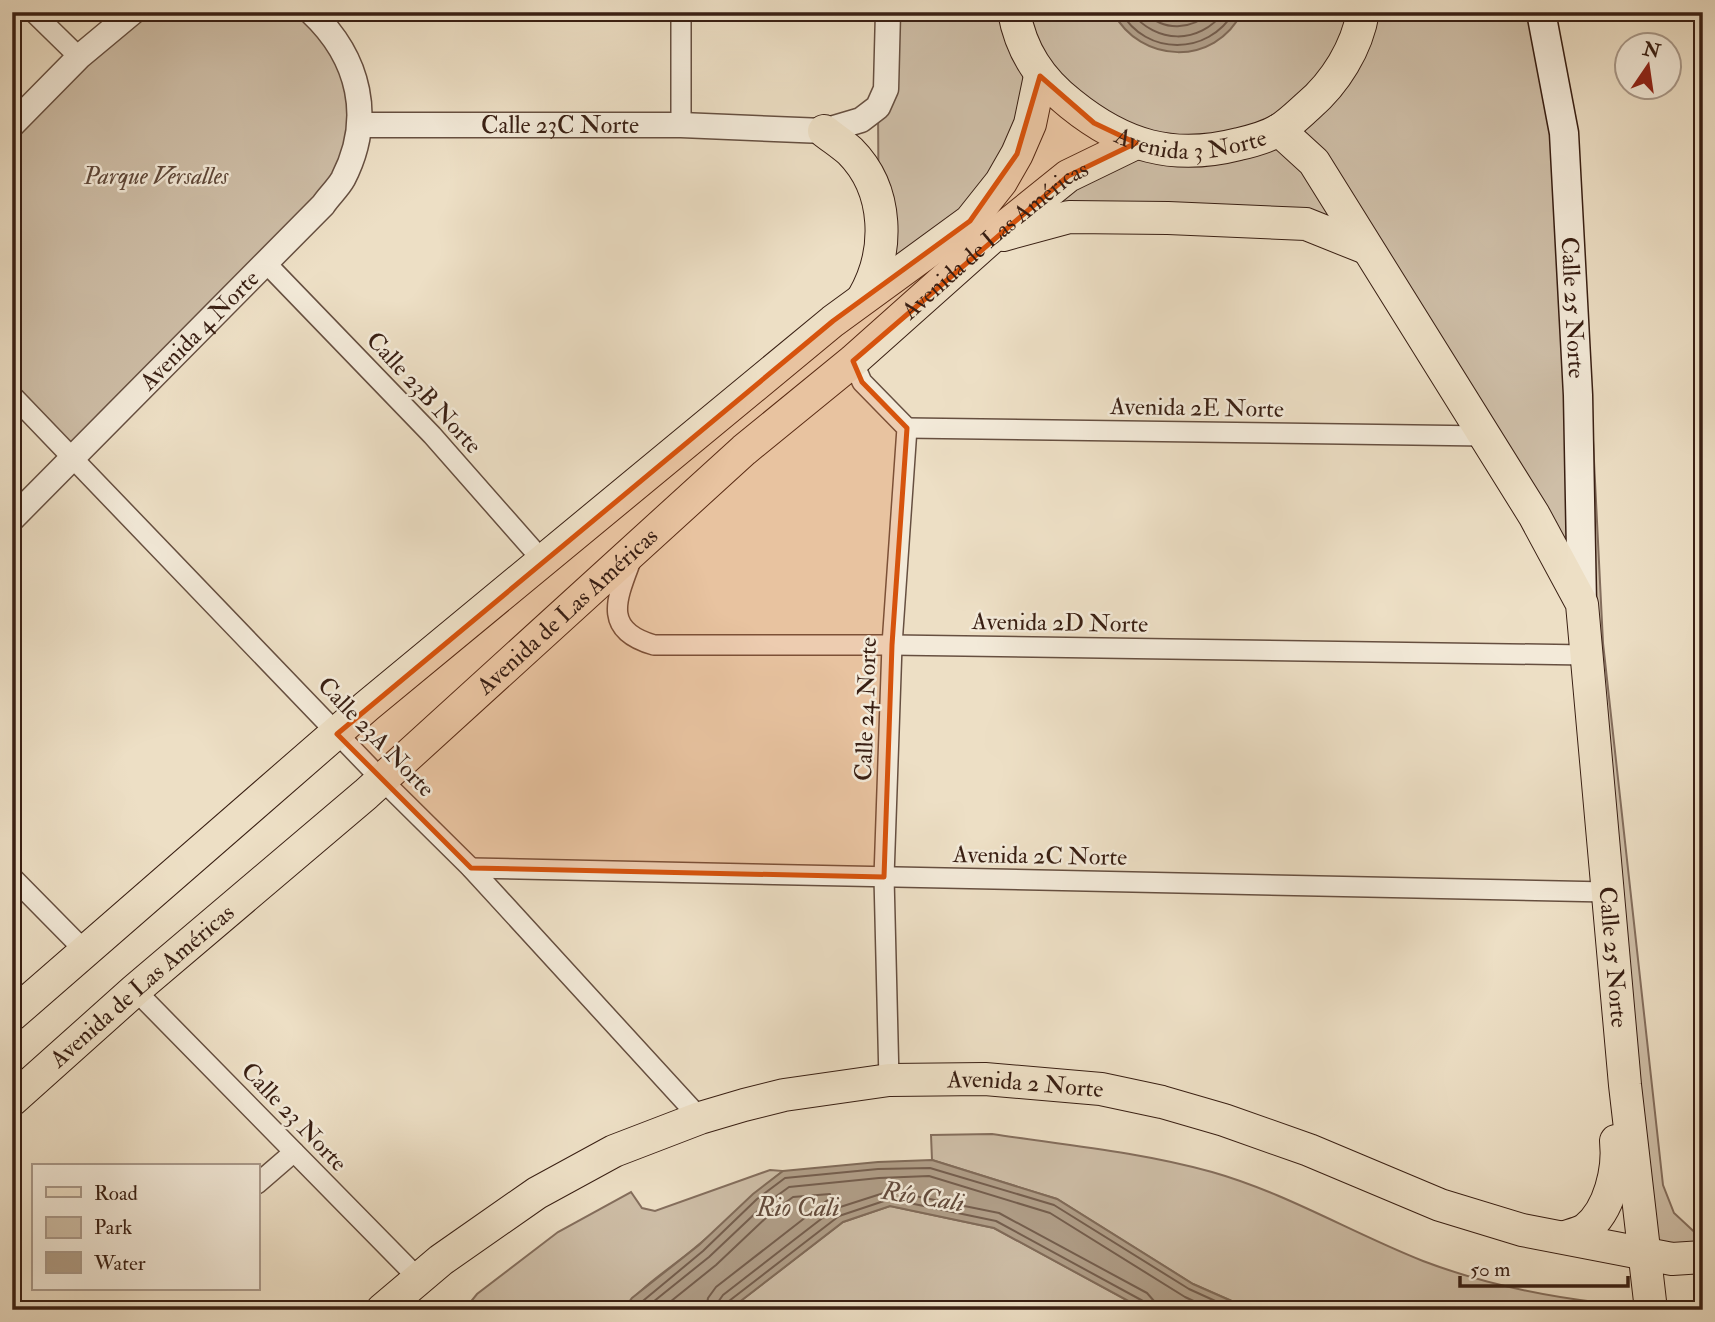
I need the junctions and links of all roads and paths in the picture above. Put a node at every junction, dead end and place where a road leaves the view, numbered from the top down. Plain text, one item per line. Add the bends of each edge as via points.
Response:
1 (33, 12) edge
2 (133, 12) edge
3 (311, 12) edge
4 (681, 12) edge
5 (888, 12) edge
6 (1014, 12) edge
7 (1363, 12) edge
8 (1541, 12) edge
9 (79, 57) junction
10 (1040, 76) junction
11 (12, 125) edge
12 (360, 125) junction
13 (681, 125) junction
14 (1279, 130) junction
15 (824, 131) junction
16 (1136, 143) junction
17 (991, 238) junction
18 (1366, 248) junction
19 (265, 262) junction
20 (862, 300) junction
21 (852, 361) junction
22 (12, 395) edge
23 (907, 428) junction
24 (1485, 436) junction
25 (74, 457) junction
26 (12, 519) edge
27 (636, 548) junction
28 (543, 561) junction
29 (1582, 604) junction
30 (892, 645) junction
31 (1586, 656) junction
32 (337, 734) junction
33 (381, 779) junction
34 (471, 868) junction
35 (12, 877) edge
36 (884, 877) junction
37 (1607, 892) junction
38 (85, 951) junction
39 (135, 990) junction
40 (12, 1015) edge
41 (888, 1080) junction
42 (1625, 1085) junction
43 (12, 1100) edge
44 (700, 1118) junction
45 (294, 1152) junction
46 (259, 1182) edge
47 (1565, 1237) junction
48 (1643, 1255) junction
49 (1703, 1257) edge
50 (418, 1278) junction
51 (382, 1310) edge
52 (1651, 1310) edge

1 - 9 street
2 - 9 street
3 - 12 street via 334,36 349,64 358,93
4 - 13 street
5 - 15 street, Calle 23C Norte via 886,89 878,107 861,120
6 - 10 main road, Avenida 3 Norte via 1023,46
7 - 14 main road, Avenida 3 Norte via 1345,62 1321,95
8 - 29 main road, Calle 25 Norte via 1564,133 1578,395
9 - 11 street
10 - 16 main road, Avenida 3 Norte via 1094,123
10 - 20 main road, Avenida de Las Américas via 1030,124 988,201 970,221
12 - 13 street, Calle 23C Norte
12 - 19 street, Avenida 4 Norte via 342,181
13 - 15 street, Calle 23C Norte
14 - 16 main road, Avenida 3 Norte via 1216,150 1176,151
14 - 18 main road, Calle 25 Norte via 1314,162
15 - 20 main road via 850,151 867,174 880,205 879,264
16 - 17 main road, Avenida de Las Américas via 1068,176
17 - 18 main road via 1069,217 1168,218 1306,224
17 - 21 main road, Avenida de Las Américas
18 - 24 main road, Calle 25 Norte
19 - 25 street, Avenida 4 Norte
19 - 28 street, Calle 23B Norte via 432,435
20 - 28 main road, Avenida de Las Américas
21 - 23 street via 862,382
21 - 27 main road, Avenida de Las Américas
22 - 25 street, Calle 23A Norte
23 - 24 street, Avenida 2E Norte
23 - 30 street, Calle 24 Norte
24 - 29 main road, Calle 25 Norte
25 - 26 street, Avenida 4 Norte
25 - 32 street, Calle 23A Norte
27 - 30 street, Avenida 2D Norte via 617,607 620,624 640,641 672,646
27 - 33 main road, Avenida de Las Américas
28 - 32 main road, Avenida de Las Américas
29 - 31 main road, Calle 25 Norte
30 - 31 street, Avenida 2D Norte
30 - 36 street, Calle 24 Norte
31 - 37 main road, Calle 25 Norte
32 - 33 street, Calle 23A Norte
32 - 38 main road, Avenida de Las Américas
33 - 34 street, Calle 23A Norte
33 - 39 main road, Avenida de Las Américas
34 - 36 street, Avenida 2C Norte
34 - 44 street, Calle 23A Norte
35 - 38 street
36 - 37 street, Avenida 2C Norte
36 - 41 street, Calle 24 Norte
37 - 42 main road, Calle 25 Norte
38 - 40 main road, Avenida de Las Américas
39 - 43 main road, Avenida de Las Américas
39 - 45 street, Calle 23 Norte
41 - 44 main road, Avenida 2 Norte via 784,1095
41 - 47 main road, Avenida 2 Norte via 985,1079 1101,1089 1162,1102 1309,1150 1440,1205 1522,1230
42 - 47 main road via 1615,1126 1618,1155 1607,1196 1585,1229
42 - 48 main road, Calle 25 Norte
44 - 50 main road, Avenida 2 Norte via 614,1151 537,1193
45 - 46 street
45 - 50 street, Calle 23 Norte
47 - 48 main road, Avenida 2 Norte
48 - 49 main road, Avenida 2 Norte
48 - 52 main road, Calle 25 Norte
50 - 51 main road, Avenida 2 Norte

